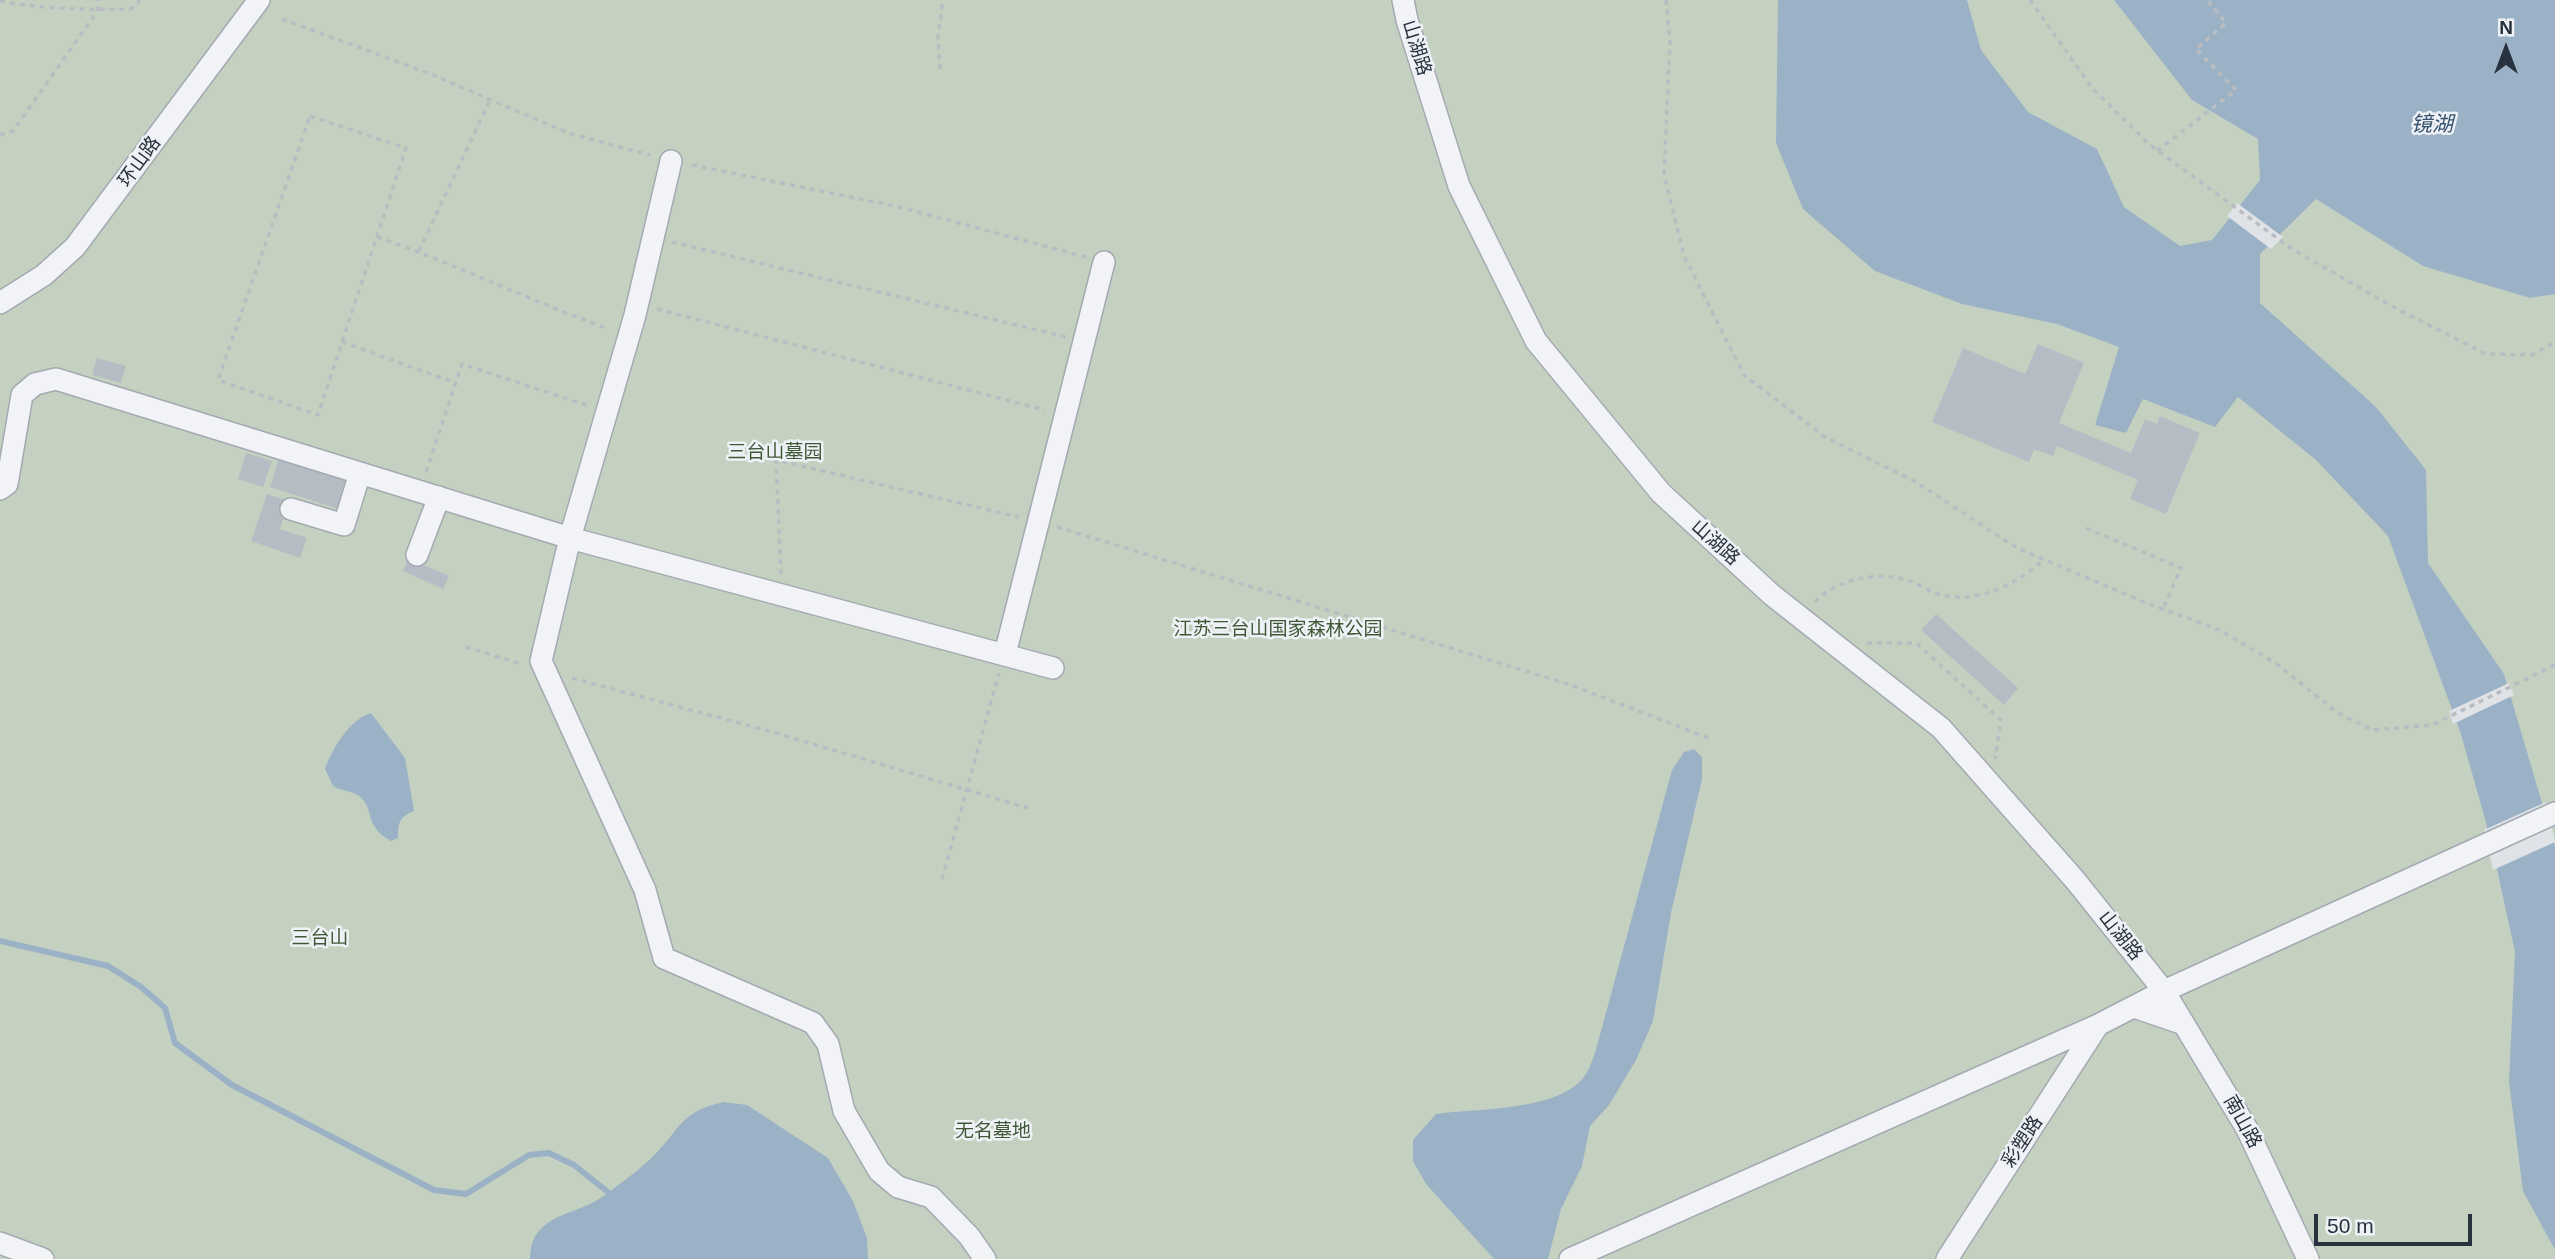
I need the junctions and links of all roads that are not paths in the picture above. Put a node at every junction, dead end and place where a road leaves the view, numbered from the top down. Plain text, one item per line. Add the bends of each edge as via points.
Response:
1 (259, 0) edge
2 (1404, 0) edge
3 (671, 161) dead end
4 (1104, 262) dead end
5 (0, 303) edge
6 (360, 472) junction
7 (0, 489) edge
8 (430, 494) junction
9 (292, 509) dead end
10 (570, 538) junction
11 (417, 555) dead end
12 (1005, 654) junction
13 (1053, 668) dead end
14 (2555, 813) edge
15 (2164, 992) junction
16 (2134, 1007) junction
17 (2184, 1024) junction
18 (2098, 1025) junction
19 (0, 1242) edge
20 (43, 1259) edge
21 (985, 1259) edge
22 (1571, 1259) edge
23 (1947, 1259) edge
24 (2308, 1259) edge

1 - 5 street, 环山路 via 75,247 44,275
2 - 15 street, 山湖路 via 1459,186 1536,341 1661,493 1801,618 1941,728 2075,880
3 - 10 street via 638,304
4 - 12 street
6 - 7 street via 57,379 34,384 22,395 7,484
6 - 8 street
6 - 9 street via 344,525
8 - 10 street
8 - 11 street
10 - 12 street
10 - 21 street via 541,662 645,890 664,958 813,1023 828,1044 844,1111 879,1171 898,1187 931,1197
12 - 13 street
14 - 15 street
15 - 16 street
15 - 17 street, 南山路
16 - 17 street
16 - 18 street
17 - 24 street, 南山路 via 2247,1129
18 - 22 street
18 - 23 street, 彩塑路
19 - 20 street

